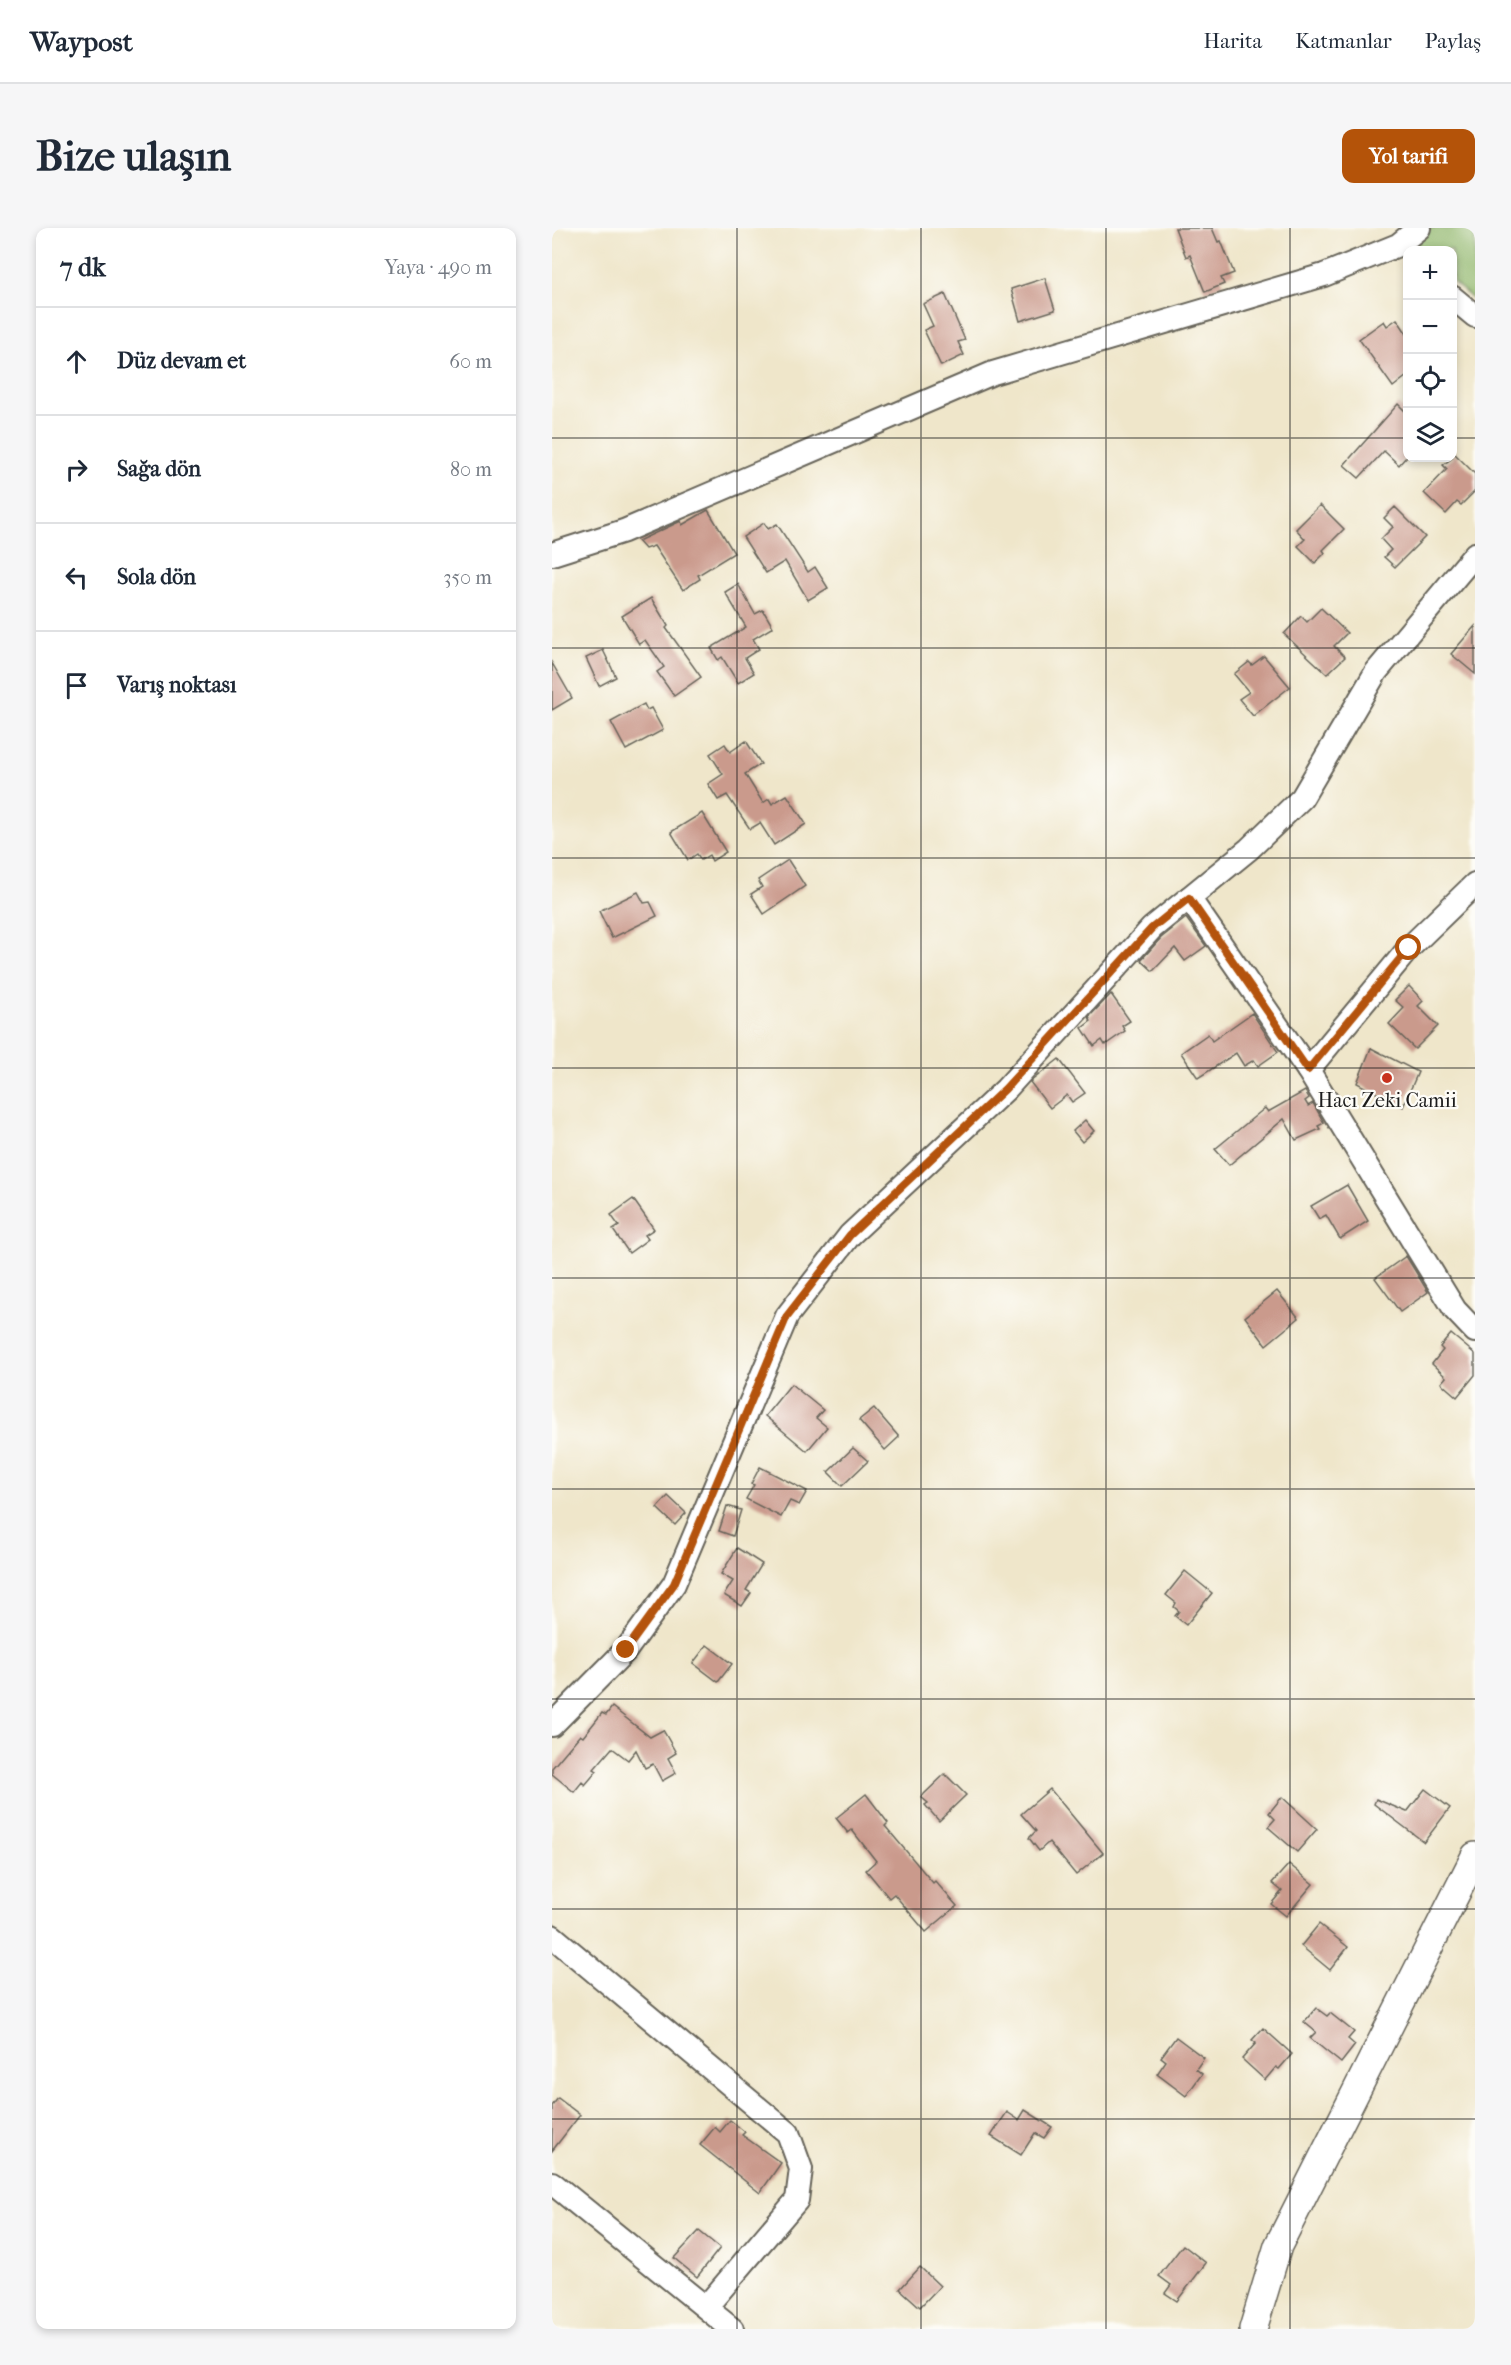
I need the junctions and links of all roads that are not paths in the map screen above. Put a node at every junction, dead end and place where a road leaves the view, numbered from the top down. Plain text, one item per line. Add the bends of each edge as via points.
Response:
1 (1419, 228) edge
2 (1406, 246) edge
3 (1403, 251) edge
4 (1456, 300) edge
5 (1475, 316) edge
6 (552, 554) edge
7 (1475, 554) edge
8 (1475, 884) edge
9 (1189, 898) junction
10 (1308, 1070) junction
11 (1475, 1331) edge
12 (552, 1725) edge
13 (1475, 1856) edge
14 (552, 1936) edge
15 (552, 2183) edge
16 (706, 2307) junction
17 (732, 2329) edge
18 (1253, 2329) edge

1 - 2 street
3 - 6 street via 993,373 624,531
4 - 5 street
7 - 9 street via 1376,672 1302,798 1249,849
8 - 10 street via 1409,948
9 - 10 street
9 - 12 street via 1152,928 1005,1089 850,1235 787,1316 674,1584 626,1650
10 - 11 street via 1455,1310
13 - 18 street via 1278,2246
14 - 16 street via 788,2133 801,2169 797,2200
15 - 16 street
16 - 17 street

